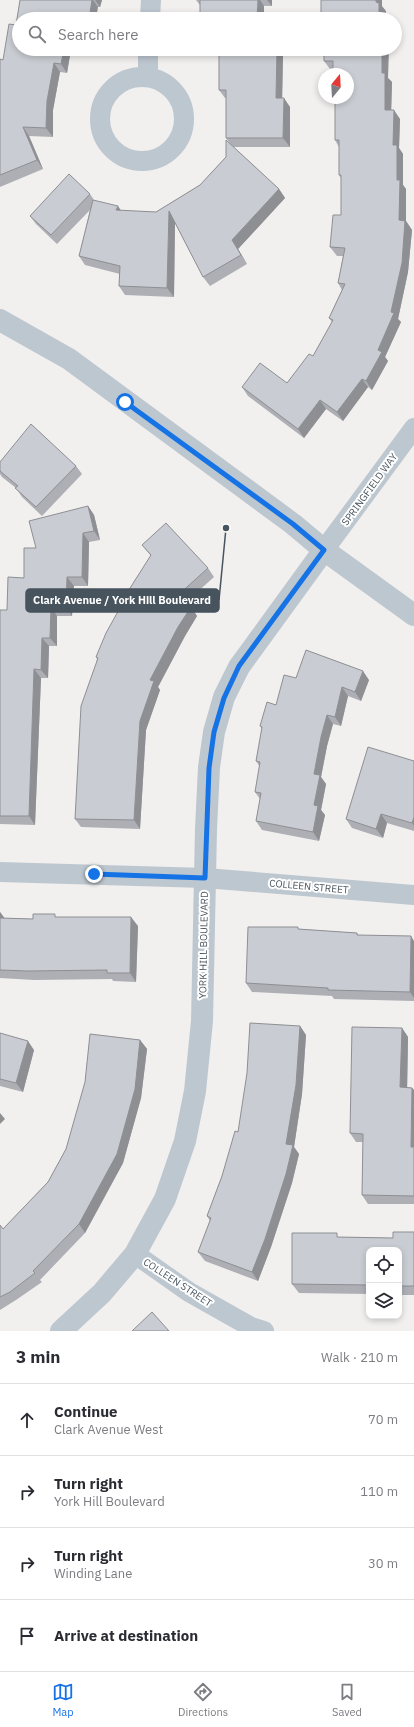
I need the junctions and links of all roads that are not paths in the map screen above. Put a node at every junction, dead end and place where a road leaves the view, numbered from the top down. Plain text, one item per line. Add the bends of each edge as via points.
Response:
1 (151, 0) edge
2 (150, 12) edge
3 (148, 56) edge
4 (148, 77) junction
5 (0, 320) edge
6 (414, 428) edge
7 (324, 550) junction
8 (414, 615) edge
9 (0, 872) edge
10 (205, 878) junction
11 (414, 895) edge
12 (135, 1254) junction
13 (62, 1331) edge
14 (264, 1331) edge

1 - 2 street
3 - 4 street
4 - 4 street via 132,78 120,83 110,92 103,104 100,117 101,131 107,143 117,153 129,159 143,161 168,152 178,141 183,128 184,114 171,89 160,81
5 - 7 street via 69,360 293,524
6 - 7 street, SPRINGFIELD WAY
7 - 8 street
7 - 10 street, YORK HILL BOULEVARD via 239,666 224,698 214,732 209,768
9 - 10 street, COLLEEN STREET
10 - 11 street, COLLEEN STREET
10 - 12 street, YORK HILL BOULEVARD via 202,1021 195,1091 185,1141 165,1199
12 - 13 street, YORK HILL BOULEVARD via 102,1294
12 - 14 street, COLLEEN STREET via 189,1292 251,1327

